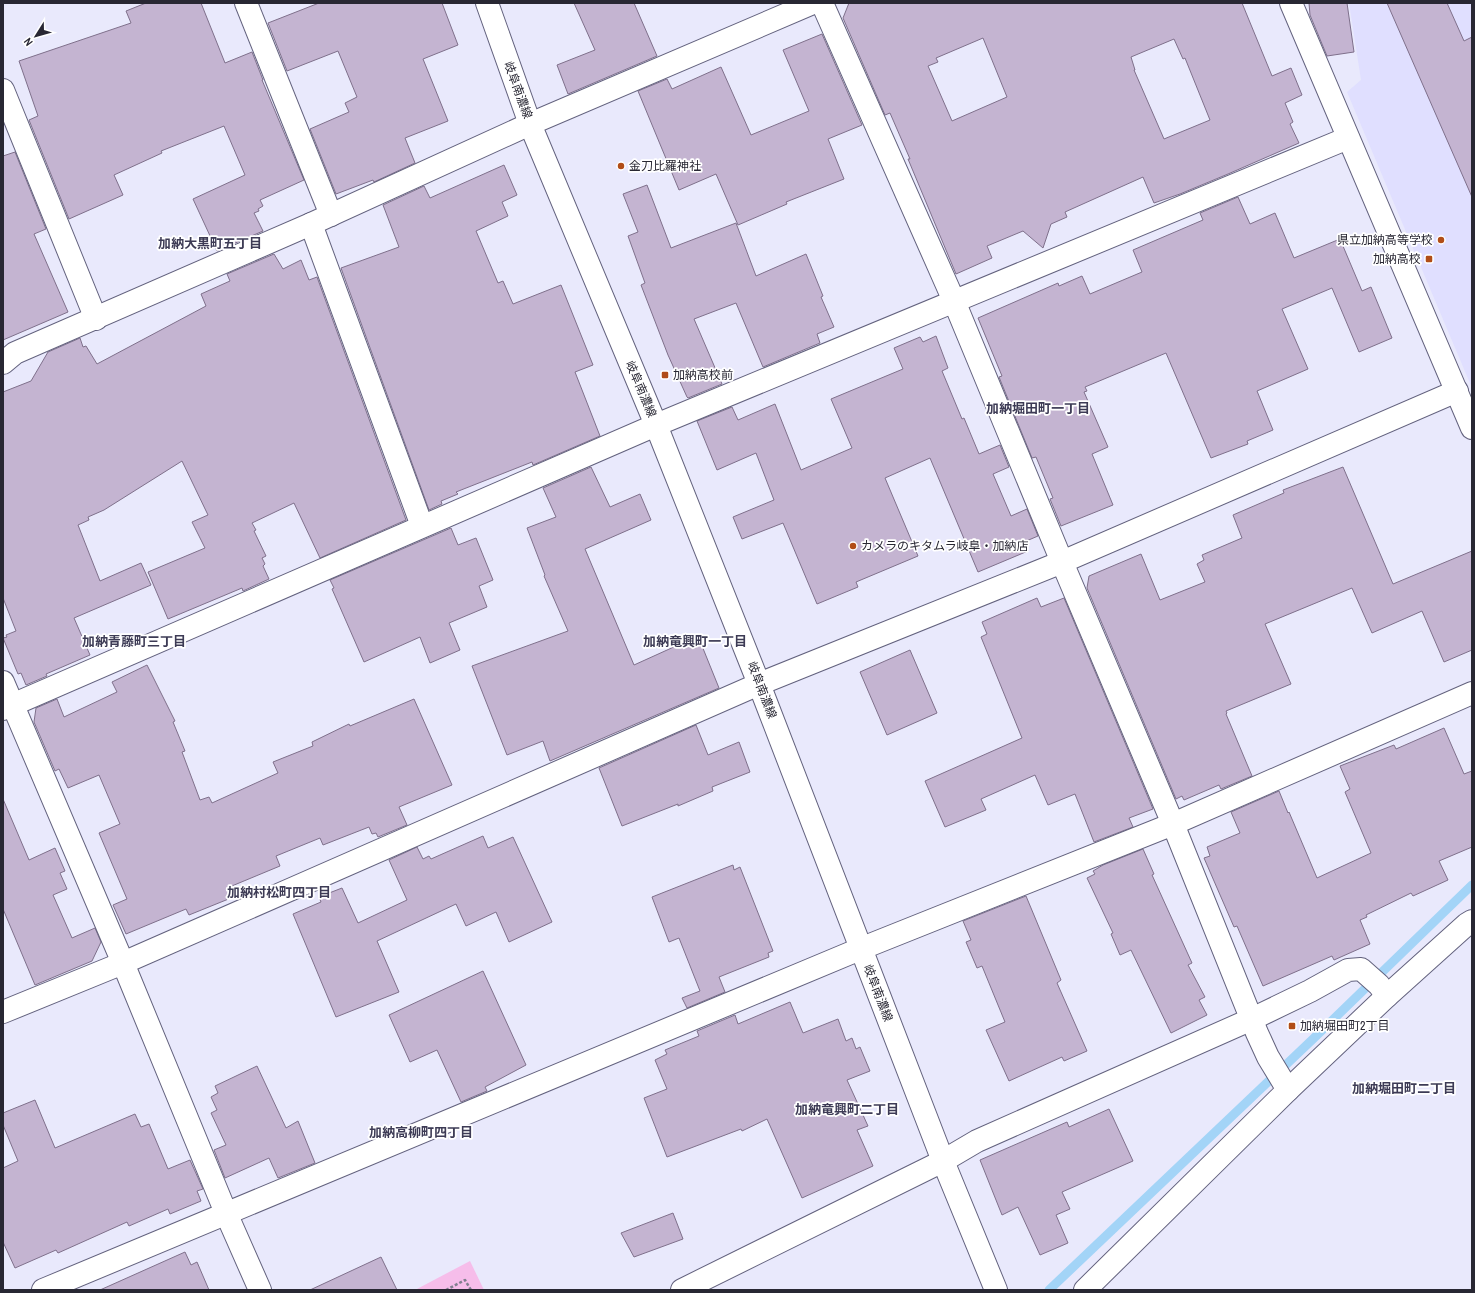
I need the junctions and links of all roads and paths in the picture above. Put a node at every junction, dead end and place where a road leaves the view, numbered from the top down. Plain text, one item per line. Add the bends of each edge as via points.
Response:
1 (246, 3) edge
2 (487, 3) edge
3 (813, 3) edge
4 (822, 3) edge
5 (1291, 3) edge
6 (3, 90) edge
7 (530, 124) junction
8 (1348, 138) junction
9 (331, 215) junction
10 (311, 224) junction
11 (954, 301) junction
12 (96, 319) junction
13 (3, 363) edge
14 (1457, 391) junction
15 (656, 425) junction
16 (1472, 428) edge
17 (422, 526) junction
18 (1062, 562) junction
19 (3, 682) edge
20 (759, 684) junction
21 (1472, 693) edge
22 (8, 707) edge
23 (1173, 824) junction
24 (1472, 921) edge
25 (860, 949) junction
26 (123, 963) junction
27 (1383, 991) junction
28 (3, 1012) edge
29 (1252, 1020) junction
30 (1285, 1086) junction
31 (943, 1161) junction
32 (226, 1213) junction
33 (43, 1290) edge
34 (260, 1290) edge
35 (446, 1290) edge
36 (471, 1290) edge
37 (682, 1290) edge
38 (996, 1290) edge
39 (1085, 1290) edge

1 - 9 street
2 - 7 street, 岐阜南濃線
3 - 7 street
4 - 11 street
5 - 8 street
6 - 12 street
7 - 9 street
7 - 15 street, 岐阜南濃線
8 - 11 street
8 - 14 street
9 - 10 street
10 - 12 street
10 - 17 street
11 - 15 street
11 - 18 street
12 - 13 street via 15,353
14 - 16 street
14 - 18 street
15 - 17 street
15 - 20 street, 岐阜南濃線
17 - 22 street
18 - 20 street
18 - 23 street
19 - 22 street
20 - 25 street, 岐阜南濃線
20 - 26 street
21 - 23 street
22 - 26 street
23 - 25 street
23 - 29 street
24 - 27 street
25 - 31 street, 岐阜南濃線
25 - 32 street
26 - 28 street
26 - 32 street
27 - 29 street via 1361,969 1348,970
27 - 30 street
29 - 30 street
29 - 31 street via 977,1141
30 - 39 street
31 - 37 street
31 - 38 street, 岐阜南濃線
32 - 33 street
32 - 34 street
35 - 36 path via 465,1280

